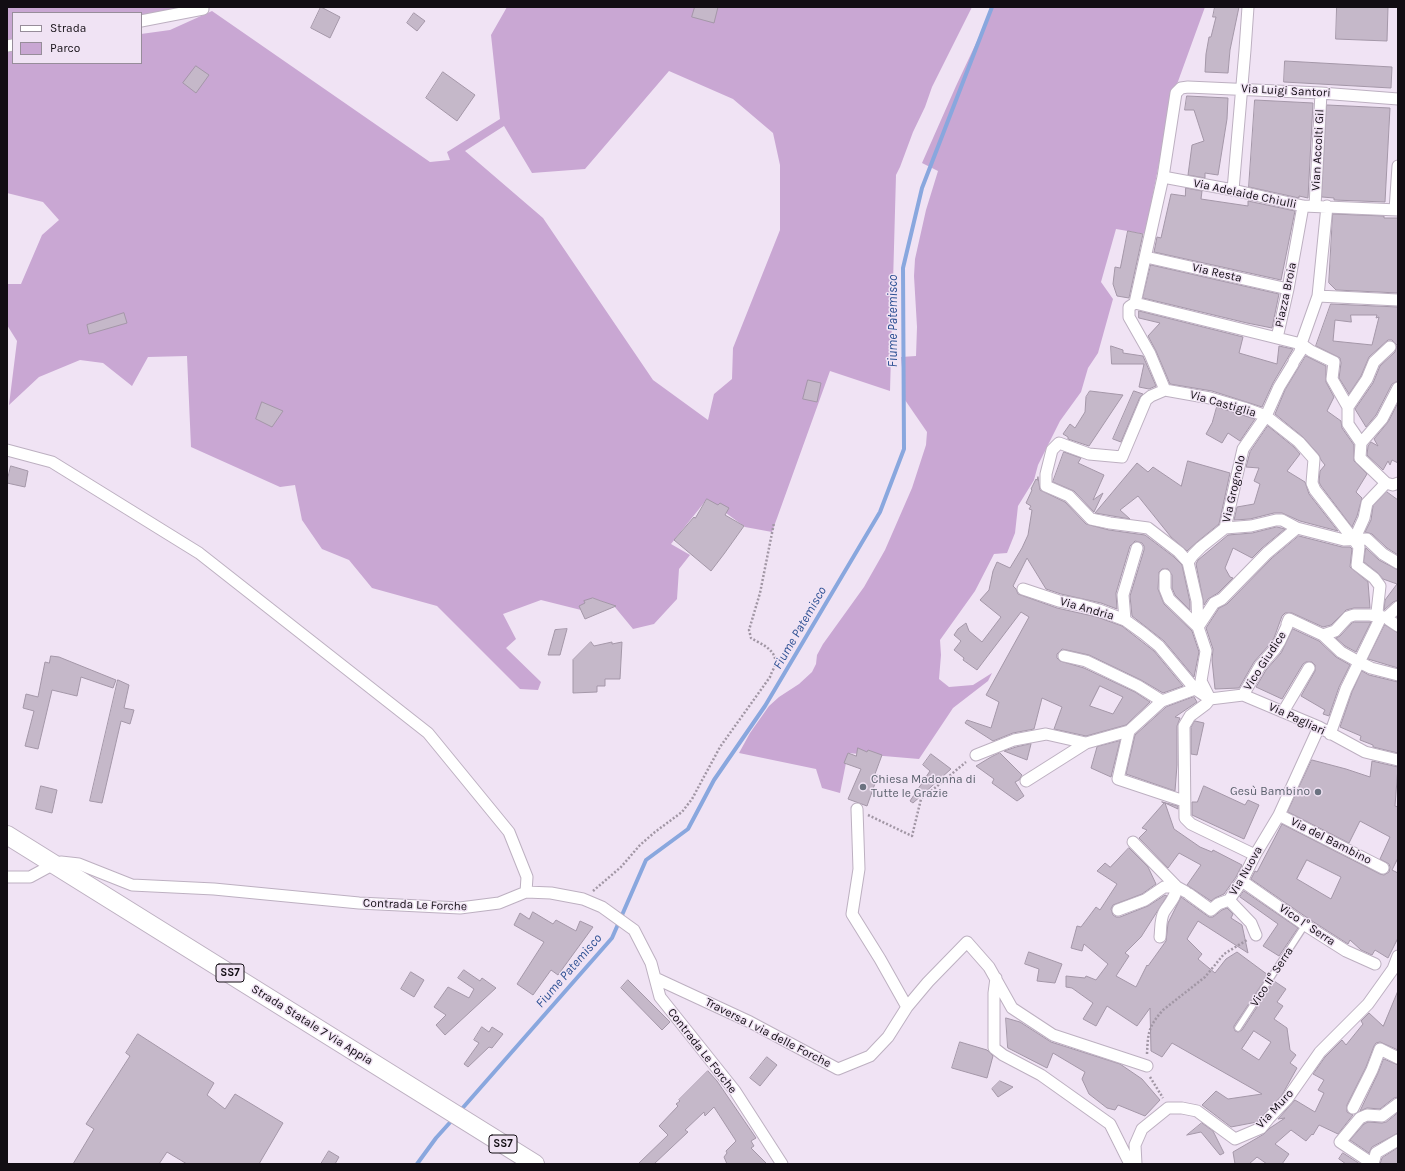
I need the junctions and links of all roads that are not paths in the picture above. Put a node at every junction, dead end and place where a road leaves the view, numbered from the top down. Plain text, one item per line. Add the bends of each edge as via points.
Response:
1 (203, 7) edge
2 (1248, 7) edge
3 (142, 20) edge
4 (1242, 89) junction
5 (1321, 93) junction
6 (1398, 99) edge
7 (1398, 166) edge
8 (1163, 177) junction
9 (1233, 190) junction
10 (1309, 206) junction
11 (1327, 206) junction
12 (1397, 210) edge
13 (1146, 257) junction
14 (1288, 289) junction
15 (1318, 296) junction
16 (1398, 300) edge
17 (1135, 303) junction
18 (1277, 338) junction
19 (1301, 344) junction
20 (1390, 347) dead end
21 (1398, 388) edge
22 (1165, 390) junction
23 (1348, 407) junction
24 (1266, 416) junction
25 (1361, 443) junction
26 (7, 450) edge
27 (1386, 482) junction
28 (1398, 483) edge
29 (1225, 528) junction
30 (1297, 528) junction
31 (1354, 540) junction
32 (1137, 548) dead end
33 (1188, 562) junction
34 (1398, 563) edge
35 (1165, 575) dead end
36 (1023, 589) dead end
37 (1398, 607) edge
38 (1384, 617) junction
39 (1125, 620) junction
40 (1398, 626) edge
41 (1198, 627) junction
42 (1324, 635) junction
43 (1064, 656) dead end
44 (1359, 662) junction
45 (1309, 668) dead end
46 (1398, 675) edge
47 (1195, 689) junction
48 (1243, 695) junction
49 (1210, 699) junction
50 (1162, 701) junction
51 (1283, 712) junction
52 (1319, 727) junction
53 (1129, 731) junction
54 (1330, 734) junction
55 (1086, 743) junction
56 (976, 755) road end
57 (1398, 760) edge
58 (1026, 781) dead end
59 (1184, 801) junction
60 (857, 810) road end
61 (1279, 815) junction
62 (7, 835) edge
63 (1133, 842) dead end
64 (1255, 855) junction
65 (54, 864) junction
66 (1383, 868) dead end
67 (7, 877) edge
68 (1242, 881) junction
69 (1184, 891) junction
70 (526, 892) junction
71 (1229, 900) junction
72 (1118, 910) dead end
73 (1305, 925) junction
74 (1256, 935) road end
75 (1160, 937) dead end
76 (1398, 956) edge
77 (1375, 964) dead end
78 (655, 978) junction
79 (996, 978) junction
80 (907, 1007) junction
81 (1238, 1028) dead end
82 (1398, 1058) edge
83 (1147, 1066) road end
84 (1398, 1104) edge
85 (1353, 1108) dead end
86 (1398, 1140) edge
87 (535, 1164) edge
88 (782, 1164) edge
89 (1130, 1164) edge
90 (1136, 1164) edge
91 (1373, 1164) edge

1 - 3 street
2 - 4 street
4 - 5 street, Via Luigi Santori
4 - 8 street, Via Luigi Santori via 1188,87 1181,88 1176,93
4 - 9 street
5 - 6 street, Via Luigi Santori
5 - 10 street, Vian Accolti Gil
7 - 12 street
8 - 9 street, Via Adelaide Chiulli
8 - 13 street
9 - 10 street, Via Adelaide Chiulli
10 - 11 street, Via Adelaide Chiulli
10 - 14 street, Piazza Broia
11 - 12 street, Via Adelaide Chiulli
11 - 15 street
13 - 14 street, Via Resta
13 - 17 street
14 - 18 street, Piazza Broia
15 - 16 street
15 - 19 street
17 - 18 street
17 - 22 street via 1128,307 1128,317 1150,354
18 - 19 street, Piazza Broia
19 - 23 street, Piazza Broia via 1334,362 1332,379
19 - 24 street, Via Grognolo via 1300,352 1279,386
20 - 23 street via 1374,362 1367,379
21 - 25 street via 1382,419
22 - 24 street, Via Castiglia via 1210,398
22 - 33 street via 1146,400 1122,457 1089,454 1059,443 1052,450 1046,486 1069,496 1091,519 1148,528
23 - 25 street via 1348,424
24 - 29 street, Via Grognolo via 1243,449
24 - 31 street, Via Castiglia via 1299,442 1314,459 1312,483 1315,490
25 - 27 street via 1360,458
26 - 70 street via 52,462 199,553 428,733 509,832 527,877
27 - 28 street via 1393,485
27 - 31 street via 1367,503 1364,518
29 - 30 street via 1252,526 1276,520 1282,520
29 - 33 street, Via Grognolo via 1201,546
30 - 31 street via 1344,540
30 - 41 street via 1222,599 1214,603
31 - 34 street via 1367,539 1383,554
31 - 38 street via 1359,546 1357,565 1380,586 1377,612
32 - 39 street via 1123,595
33 - 41 street via 1197,602
35 - 41 street via 1165,589 1169,599
36 - 39 street, Via Andria via 1099,610
37 - 38 street
38 - 40 street
38 - 42 street via 1354,615 1348,617 1335,631
38 - 44 street
39 - 47 street, Via Andria via 1159,646
41 - 49 street via 1206,651 1201,682
42 - 44 street via 1341,652
42 - 48 street, Vico Giudice via 1290,619 1277,645 1260,666
43 - 50 street via 1086,661 1138,686
44 - 46 street
44 - 54 street
45 - 51 street
47 - 49 street
47 - 50 street
48 - 49 street, Via Pagliari
48 - 51 street, Via Pagliari
49 - 59 street via 1190,716 1184,726
50 - 53 street
51 - 52 street, Via Pagliari
52 - 54 street, Via Pagliari
52 - 61 street, Via Nuova
53 - 55 street
53 - 59 street via 1118,779
54 - 57 street, Via Pagliari via 1364,752
55 - 56 street via 1046,734 1014,740
55 - 58 street
59 - 64 street via 1184,818 1191,824
60 - 80 street via 859,869 852,914
61 - 64 street, Via Nuova
61 - 66 street, Via del Bambino
62 - 65 main road, Strada Statale 7 Via Appia / SS7
63 - 69 street
64 - 68 street, Via Nuova
65 - 67 street via 30,877
65 - 70 street, Contrada Le Forche via 79,864 132,885 359,903 460,908 499,903
65 - 87 main road, Strada Statale 7 Via Appia / SS7
68 - 71 street, Via Nuova
68 - 73 street, Vico I° Serra
69 - 71 street via 1211,910
69 - 72 street via 1164,887 1145,900
69 - 75 street via 1175,896 1164,913
70 - 78 street, Contrada Le Forche via 551,893 584,899 602,907 634,930 652,963
71 - 74 street, Via Nuova via 1251,923
73 - 77 street, Vico I° Serra via 1346,951
73 - 81 lane, Vico II° Serra
76 - 90 street, Via Muro via 1393,969 1368,1004 1320,1052 1261,1128 1235,1139 1196,1111 1168,1108 1142,1129 1135,1144
78 - 80 street, Traversa I via delle Forche via 750,1022 838,1069 870,1056 888,1037
78 - 88 street, Contrada Le Forche via 660,997 735,1091
79 - 80 street, Traversa I via delle Forche via 989,966 967,942
79 - 83 street, Traversa I via delle Forche via 1012,1008 1053,1035
79 - 89 street via 994,1048 1041,1075 1110,1124
82 - 85 street via 1380,1049
84 - 91 street via 1382,1116 1367,1115 1360,1118 1340,1142
86 - 91 street via 1376,1153

